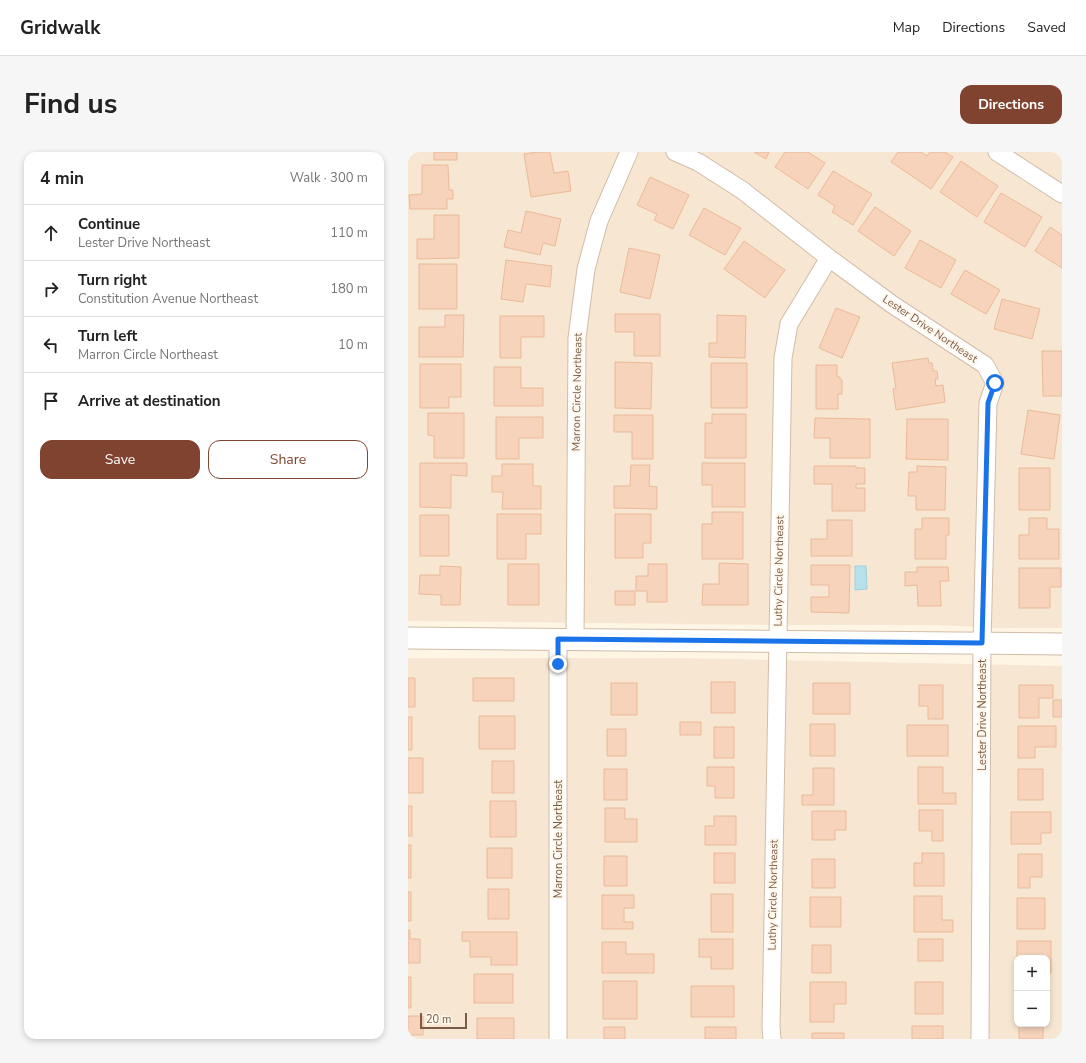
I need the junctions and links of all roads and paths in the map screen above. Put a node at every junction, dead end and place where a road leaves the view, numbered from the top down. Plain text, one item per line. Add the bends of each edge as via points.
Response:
1 (628, 152) edge
2 (675, 152) edge
3 (997, 152) edge
4 (1062, 194) edge
5 (829, 258) junction
6 (408, 638) edge
7 (566, 639) junction
8 (777, 641) junction
9 (982, 643) junction
10 (1062, 644) edge
11 (558, 1039) edge
12 (772, 1039) edge
13 (980, 1039) edge

1 - 7 street, Marron Circle Northeast via 599,220 586,269 577,338
2 - 5 street, Lester Drive Northeast via 698,162 742,190
3 - 4 street
5 - 8 street, Luthy Circle Northeast via 789,324 783,358
5 - 9 street, Lester Drive Northeast via 893,305 985,365 995,383 988,403
6 - 7 street
7 - 8 street
7 - 11 street, Marron Circle Northeast
8 - 9 street
8 - 12 street, Luthy Circle Northeast
9 - 10 street
9 - 13 street, Lester Drive Northeast

